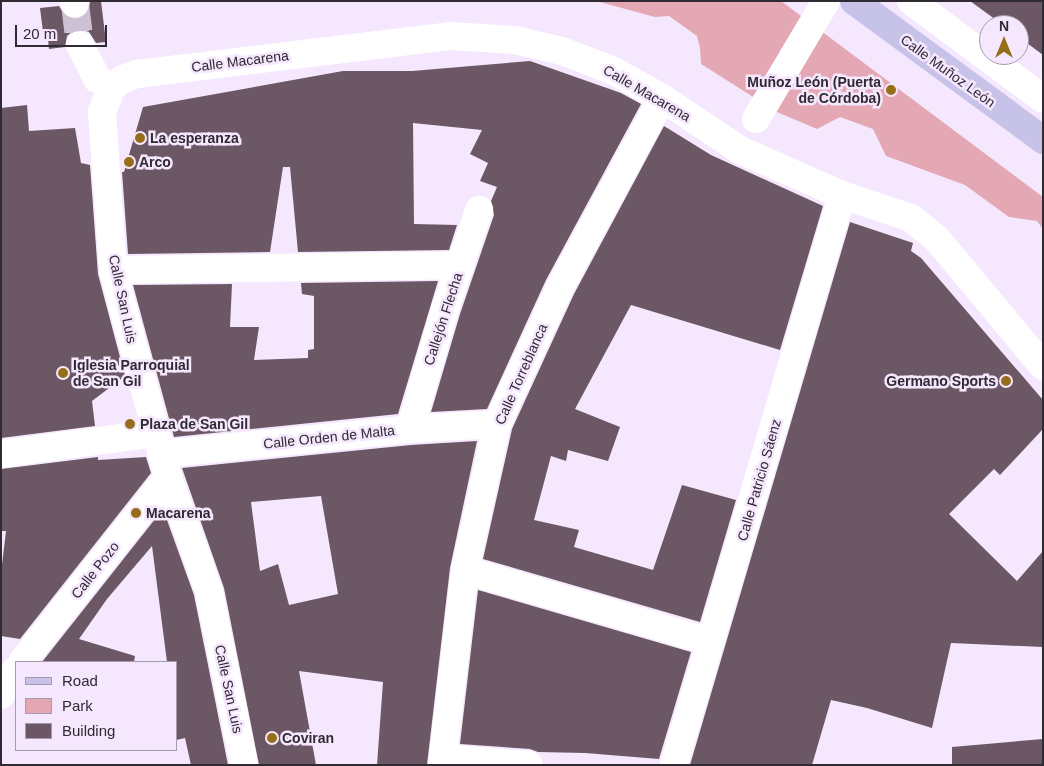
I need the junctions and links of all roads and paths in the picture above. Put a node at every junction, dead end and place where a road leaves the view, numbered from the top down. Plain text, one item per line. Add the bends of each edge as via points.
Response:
1 (826, 1) edge
2 (854, 1) edge
3 (911, 1) edge
4 (80, 45) tunnel mouth
5 (112, 87) junction
6 (662, 98) junction
7 (1043, 100) edge
8 (748, 134) junction
9 (1043, 140) edge
10 (842, 195) junction
11 (479, 210) dead end
12 (461, 264) junction
13 (113, 270) junction
14 (1043, 366) edge
15 (497, 424) junction
16 (410, 429) junction
17 (1, 454) edge
18 (162, 455) junction
19 (465, 570) junction
20 (711, 642) junction
21 (23, 661) edge
22 (443, 761) edge
23 (244, 765) edge
24 (529, 765) edge
25 (674, 765) edge

1 - 8 street
2 - 9 main road, Calle Muñoz León
3 - 7 street
4 - 5 street via 97,79
5 - 6 street, Calle Macarena via 137,74 450,36 514,40 562,51 614,70
5 - 13 street, Calle San Luis via 102,111
6 - 8 street, Calle Macarena
6 - 15 street, Calle Torreblanca via 560,287
8 - 10 street, Calle Macarena
10 - 14 street, Calle Macarena via 911,218 937,240
10 - 20 street, Calle Patricio Sáenz
11 - 12 street, Callejón Flecha
12 - 13 street
12 - 16 street, Callejón Flecha
13 - 18 street, Calle San Luis
15 - 16 street, Calle Orden de Malta
15 - 19 street, Calle Torreblanca
16 - 18 street, Calle Orden de Malta
17 - 18 street
18 - 21 street, Calle Pozo
18 - 23 street, Calle San Luis via 209,591
19 - 20 street
19 - 22 street, Calle Torreblanca
20 - 25 street, Calle Patricio Sáenz
22 - 24 street

